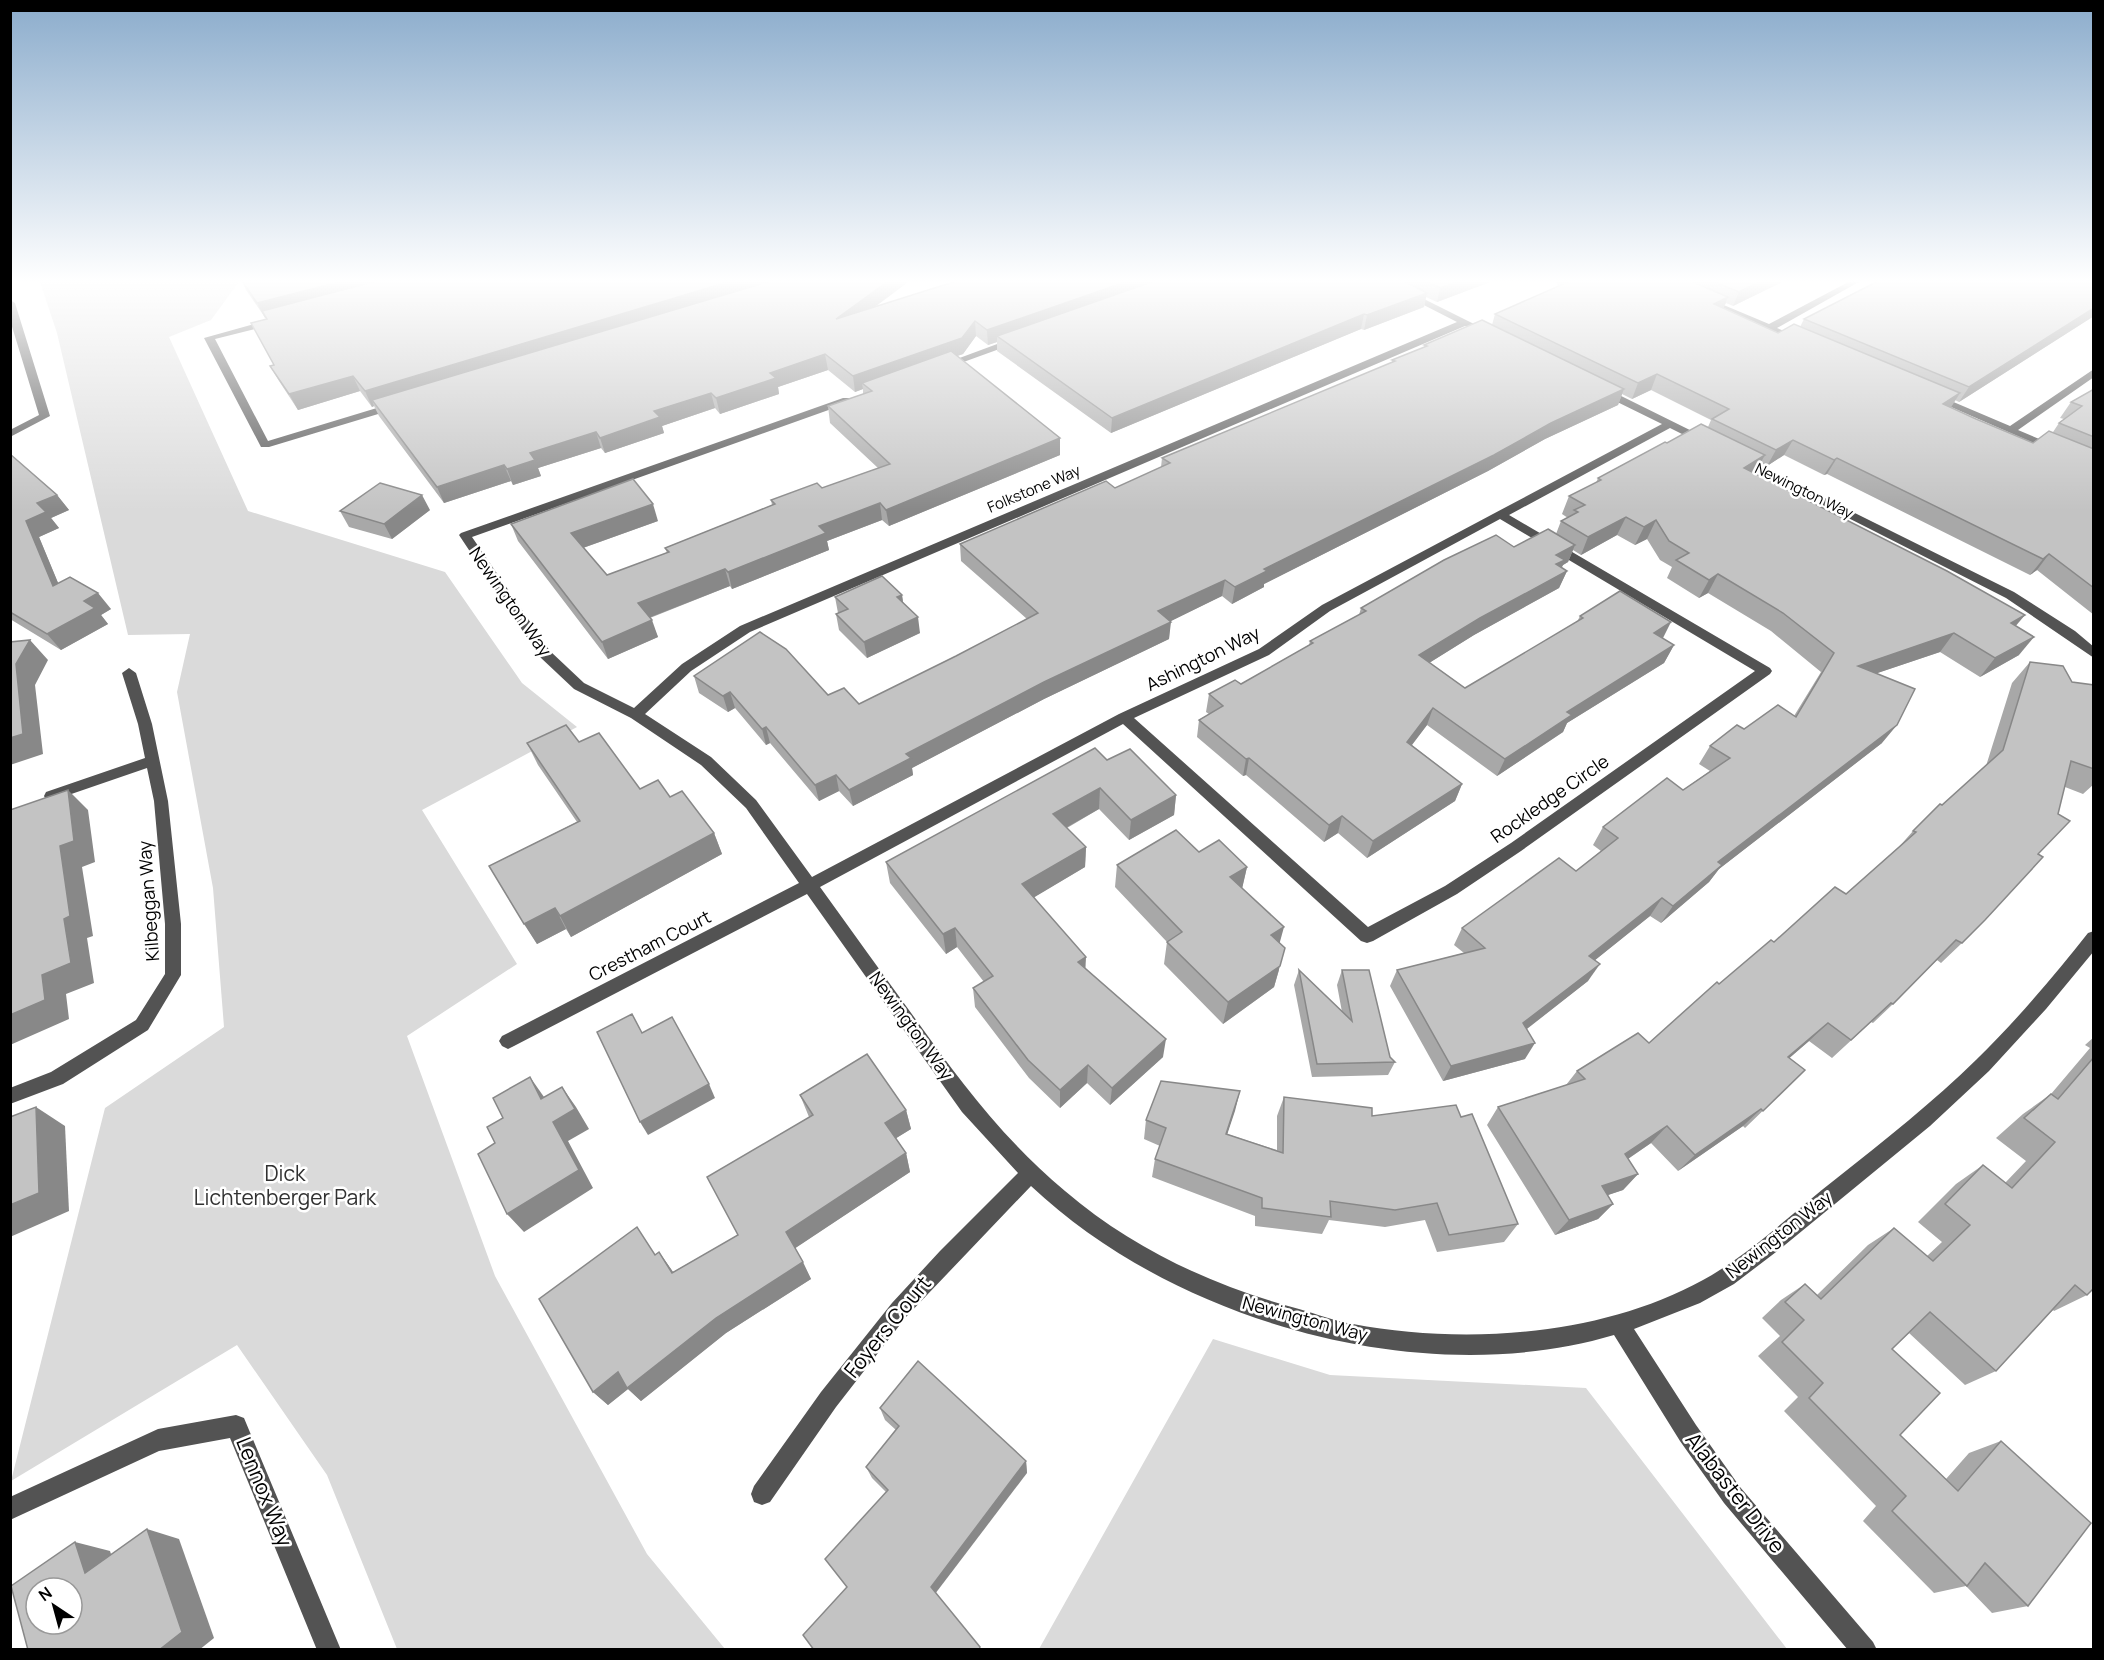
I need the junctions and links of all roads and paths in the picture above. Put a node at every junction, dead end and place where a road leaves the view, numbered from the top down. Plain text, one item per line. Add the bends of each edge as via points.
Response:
1 (26, 356) edge
2 (218, 356) edge
3 (971, 356) edge
4 (1395, 356) edge
5 (933, 370) edge
6 (2094, 372) edge
7 (1588, 383) edge
8 (1923, 393) edge
9 (855, 397) edge
10 (400, 404) edge
11 (1670, 424) junction
12 (2011, 430) junction
13 (10, 434) edge
14 (1713, 446) edge
15 (2062, 452) edge
16 (1734, 456) edge
17 (1501, 514) junction
18 (2094, 654) edge
19 (129, 673) dead end
20 (636, 716) junction
21 (1124, 717) junction
22 (153, 761) junction
23 (32, 803) edge
24 (810, 885) junction
25 (2094, 938) edge
26 (508, 1041) dead end
27 (10, 1096) edge
28 (1030, 1174) junction
29 (1619, 1324) junction
30 (762, 1494) dead end
31 (10, 1509) edge
32 (329, 1650) edge
33 (1865, 1650) edge

1 - 13 street via 45,416
2 - 10 street via 265,445
3 - 5 street
4 - 20 street, Folkstone Way via 745,629 697,658
6 - 12 street
7 - 11 street
8 - 12 street
9 - 20 street, Newington Way via 465,536 544,654 560,671 579,686
11 - 14 street
11 - 17 street, Ashington Way
12 - 15 street
16 - 18 street, Newington Way via 2010,595
17 - 21 street, Ashington Way via 1326,608 1264,652
17 - 21 street, Rockledge Circle via 1765,671 1516,847 1451,890 1367,936
19 - 22 street, Kilbeggan Way
20 - 24 street, Newington Way via 706,761 751,804
21 - 24 street, Ashington Way
22 - 23 street
22 - 27 street, Kilbeggan Way via 172,913 173,975 142,1025 57,1078
24 - 26 street, Crestham Court
24 - 28 street, Newington Way via 968,1106
25 - 29 street, Newington Way via 2048,996 1983,1066 1903,1137 1734,1274 1693,1296
28 - 29 street, Newington Way via 1094,1226 1188,1281 1239,1302 1348,1334 1450,1344 1515,1343
28 - 30 street, Foyers Court via 899,1310 803,1433
29 - 33 street, Alabaster Drive via 1732,1494
31 - 32 street, Lennox Way via 158,1440 237,1425

